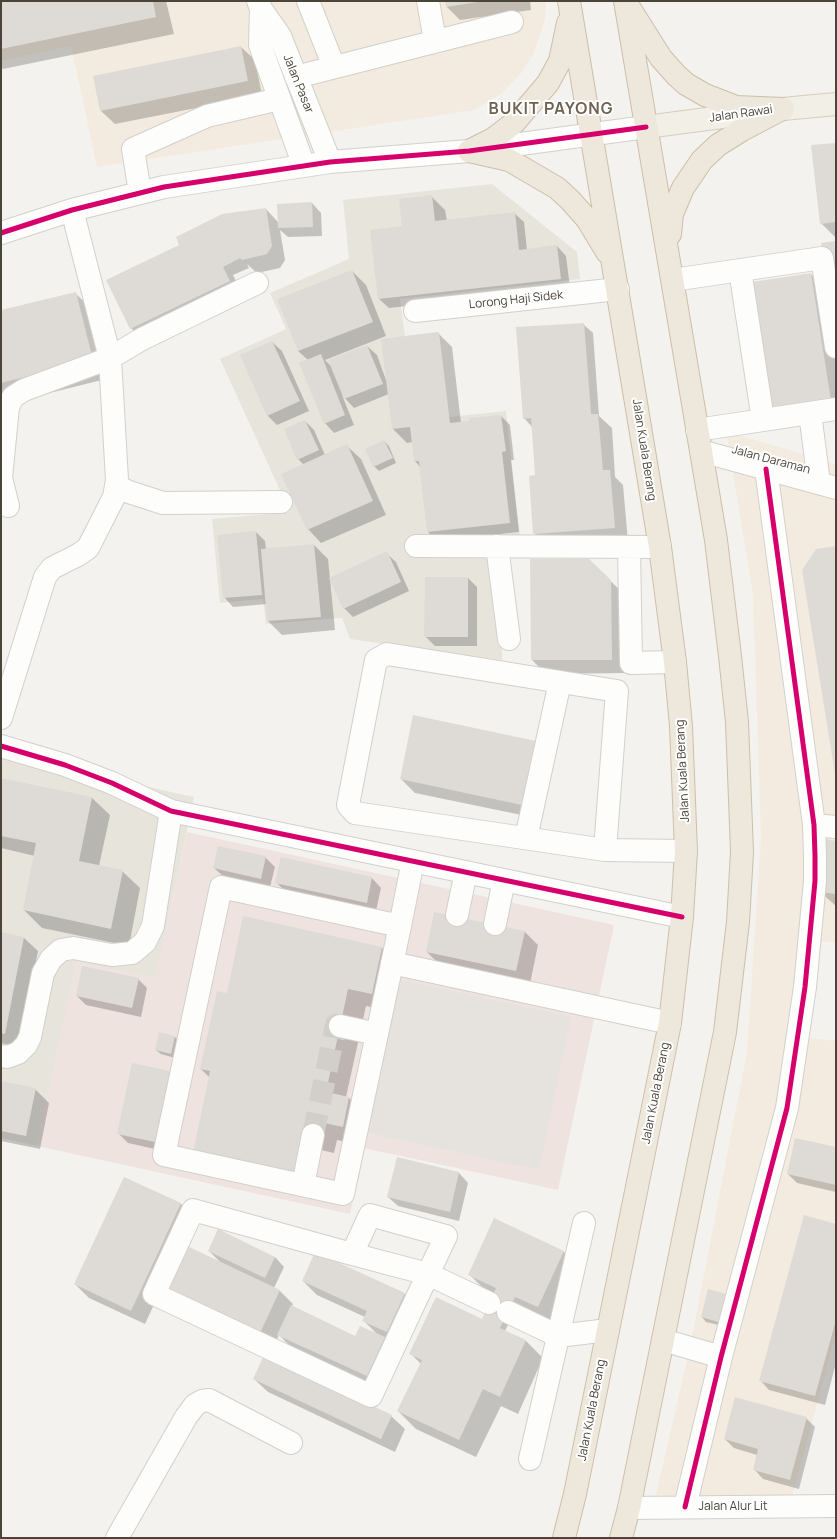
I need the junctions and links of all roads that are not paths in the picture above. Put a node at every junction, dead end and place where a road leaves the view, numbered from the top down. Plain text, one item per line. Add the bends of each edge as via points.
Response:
1 (308, 1) edge
2 (428, 1) edge
3 (626, 2) edge
4 (259, 5) edge
5 (570, 6) edge
6 (512, 22) dead end
7 (435, 41) junction
8 (334, 67) junction
9 (296, 77) junction
10 (279, 99) junction
11 (836, 104) edge
12 (784, 109) junction
13 (646, 127) junction
14 (592, 134) junction
15 (469, 150) junction
16 (330, 162) junction
17 (304, 166) junction
18 (140, 193) junction
19 (72, 210) junction
20 (1, 233) edge
21 (668, 254) junction
22 (613, 262) junction
23 (740, 270) junction
24 (673, 280) junction
25 (257, 283) dead end
26 (618, 289) junction
27 (415, 311) dead end
28 (836, 348) edge
29 (110, 358) junction
30 (836, 409) edge
31 (810, 413) junction
32 (763, 420) junction
33 (697, 430) junction
34 (701, 451) junction
35 (766, 469) junction
36 (116, 486) junction
37 (828, 486) edge
38 (281, 502) dead end
39 (8, 506) dead end
40 (416, 546) dead end
41 (497, 546) junction
42 (629, 547) junction
43 (660, 547) junction
44 (509, 639) dead end
45 (675, 662) junction
46 (560, 682) junction
47 (1, 718) edge
48 (1, 746) edge
49 (171, 811) junction
50 (814, 824) junction
51 (836, 827) edge
52 (526, 838) junction
53 (605, 850) junction
54 (686, 851) junction
55 (413, 861) junction
56 (466, 872) junction
57 (504, 880) junction
58 (457, 915) dead end
59 (682, 917) junction
60 (495, 924) dead end
61 (400, 926) junction
62 (392, 963) junction
63 (670, 1023) junction
64 (340, 1026) dead end
65 (377, 1034) junction
66 (1, 1056) edge
67 (313, 1135) tunnel mouth
68 (302, 1185) junction
69 (584, 1223) dead end
70 (352, 1254) junction
71 (428, 1274) junction
72 (608, 1330) junction
73 (558, 1336) junction
74 (663, 1340) junction
75 (721, 1357) junction
76 (291, 1443) dead end
77 (530, 1459) dead end
78 (836, 1506) edge
79 (685, 1507) junction
80 (629, 1508) junction
81 (117, 1538) edge
82 (564, 1538) edge
83 (621, 1538) edge

1 - 8 street
2 - 7 street
3 - 12 highway via 661,58 686,84 705,95 736,107
3 - 13 highway
4 - 9 street, Jalan Pasar via 280,36
4 - 10 street, Jalan Pasar via 260,45
5 - 14 highway, Jalan Kuala Berang
5 - 15 highway via 560,61 548,83 514,123 493,139
6 - 7 street
7 - 8 street
8 - 9 street
9 - 16 street, Jalan Pasar
10 - 17 street, Jalan Pasar
10 - 18 street via 207,116 133,149
11 - 12 main road, Jalan Rawai
12 - 13 main road, Jalan Rawai
12 - 21 highway via 718,145 702,160 683,188 672,214
13 - 14 street
13 - 21 highway
14 - 15 street
14 - 22 highway, Jalan Kuala Berang
15 - 16 street
15 - 22 highway via 509,160 557,188 587,219
16 - 17 street
17 - 18 street via 164,187
18 - 19 street
19 - 20 street
19 - 29 street
21 - 24 highway
22 - 26 highway, Jalan Kuala Berang
23 - 24 street
23 - 28 street via 822,258
23 - 32 street
24 - 33 highway
25 - 29 street via 142,339
26 - 27 street, Lorong Haji Sidek
26 - 43 highway, Jalan Kuala Berang
29 - 36 street
29 - 39 street via 24,390 13,397 8,407 1,478
30 - 31 street
31 - 32 street
31 - 37 street
32 - 33 street
33 - 34 highway
34 - 35 street, Jalan Daraman
34 - 74 highway via 716,540 737,722 742,852 738,922 725,1032
35 - 37 street, Jalan Daraman
35 - 50 street
36 - 38 street via 163,503
36 - 47 street via 114,497 88,548 52,568 45,577
40 - 41 street
41 - 42 street
41 - 44 street
42 - 43 street
42 - 45 street via 630,663
43 - 45 highway, Jalan Kuala Berang
45 - 54 highway, Jalan Kuala Berang via 681,726
46 - 52 street
46 - 52 street via 387,654 376,660 348,805 355,813
46 - 53 street via 617,691
48 - 49 street via 65,765
49 - 55 street
49 - 66 street via 153,926 145,942 132,953 112,955 73,948 61,950 51,959 43,973 26,1046 18,1053 7,1057
50 - 51 street
50 - 75 street via 815,875 805,987 787,1108
52 - 53 street
53 - 54 street
54 - 59 highway, Jalan Kuala Berang
55 - 56 street
55 - 61 street
56 - 57 street
56 - 58 street
57 - 59 street
57 - 60 street
59 - 63 highway, Jalan Kuala Berang
61 - 62 street
61 - 68 street via 221,887 164,1155
62 - 63 street
62 - 65 street
63 - 72 highway, Jalan Kuala Berang
64 - 65 street
65 - 68 street via 343,1194
67 - 68 street
69 - 73 street
70 - 71 street
70 - 71 street via 370,1215 446,1236
70 - 71 street via 193,1210 154,1294 371,1396
71 - 73 street
72 - 73 street
72 - 82 highway, Jalan Kuala Berang
73 - 77 street
74 - 75 street
74 - 80 highway
75 - 79 street
76 - 81 street via 209,1400 202,1401 195,1405 186,1417
78 - 79 street, Jalan Alur Lit
79 - 80 street, Jalan Alur Lit
80 - 83 highway

